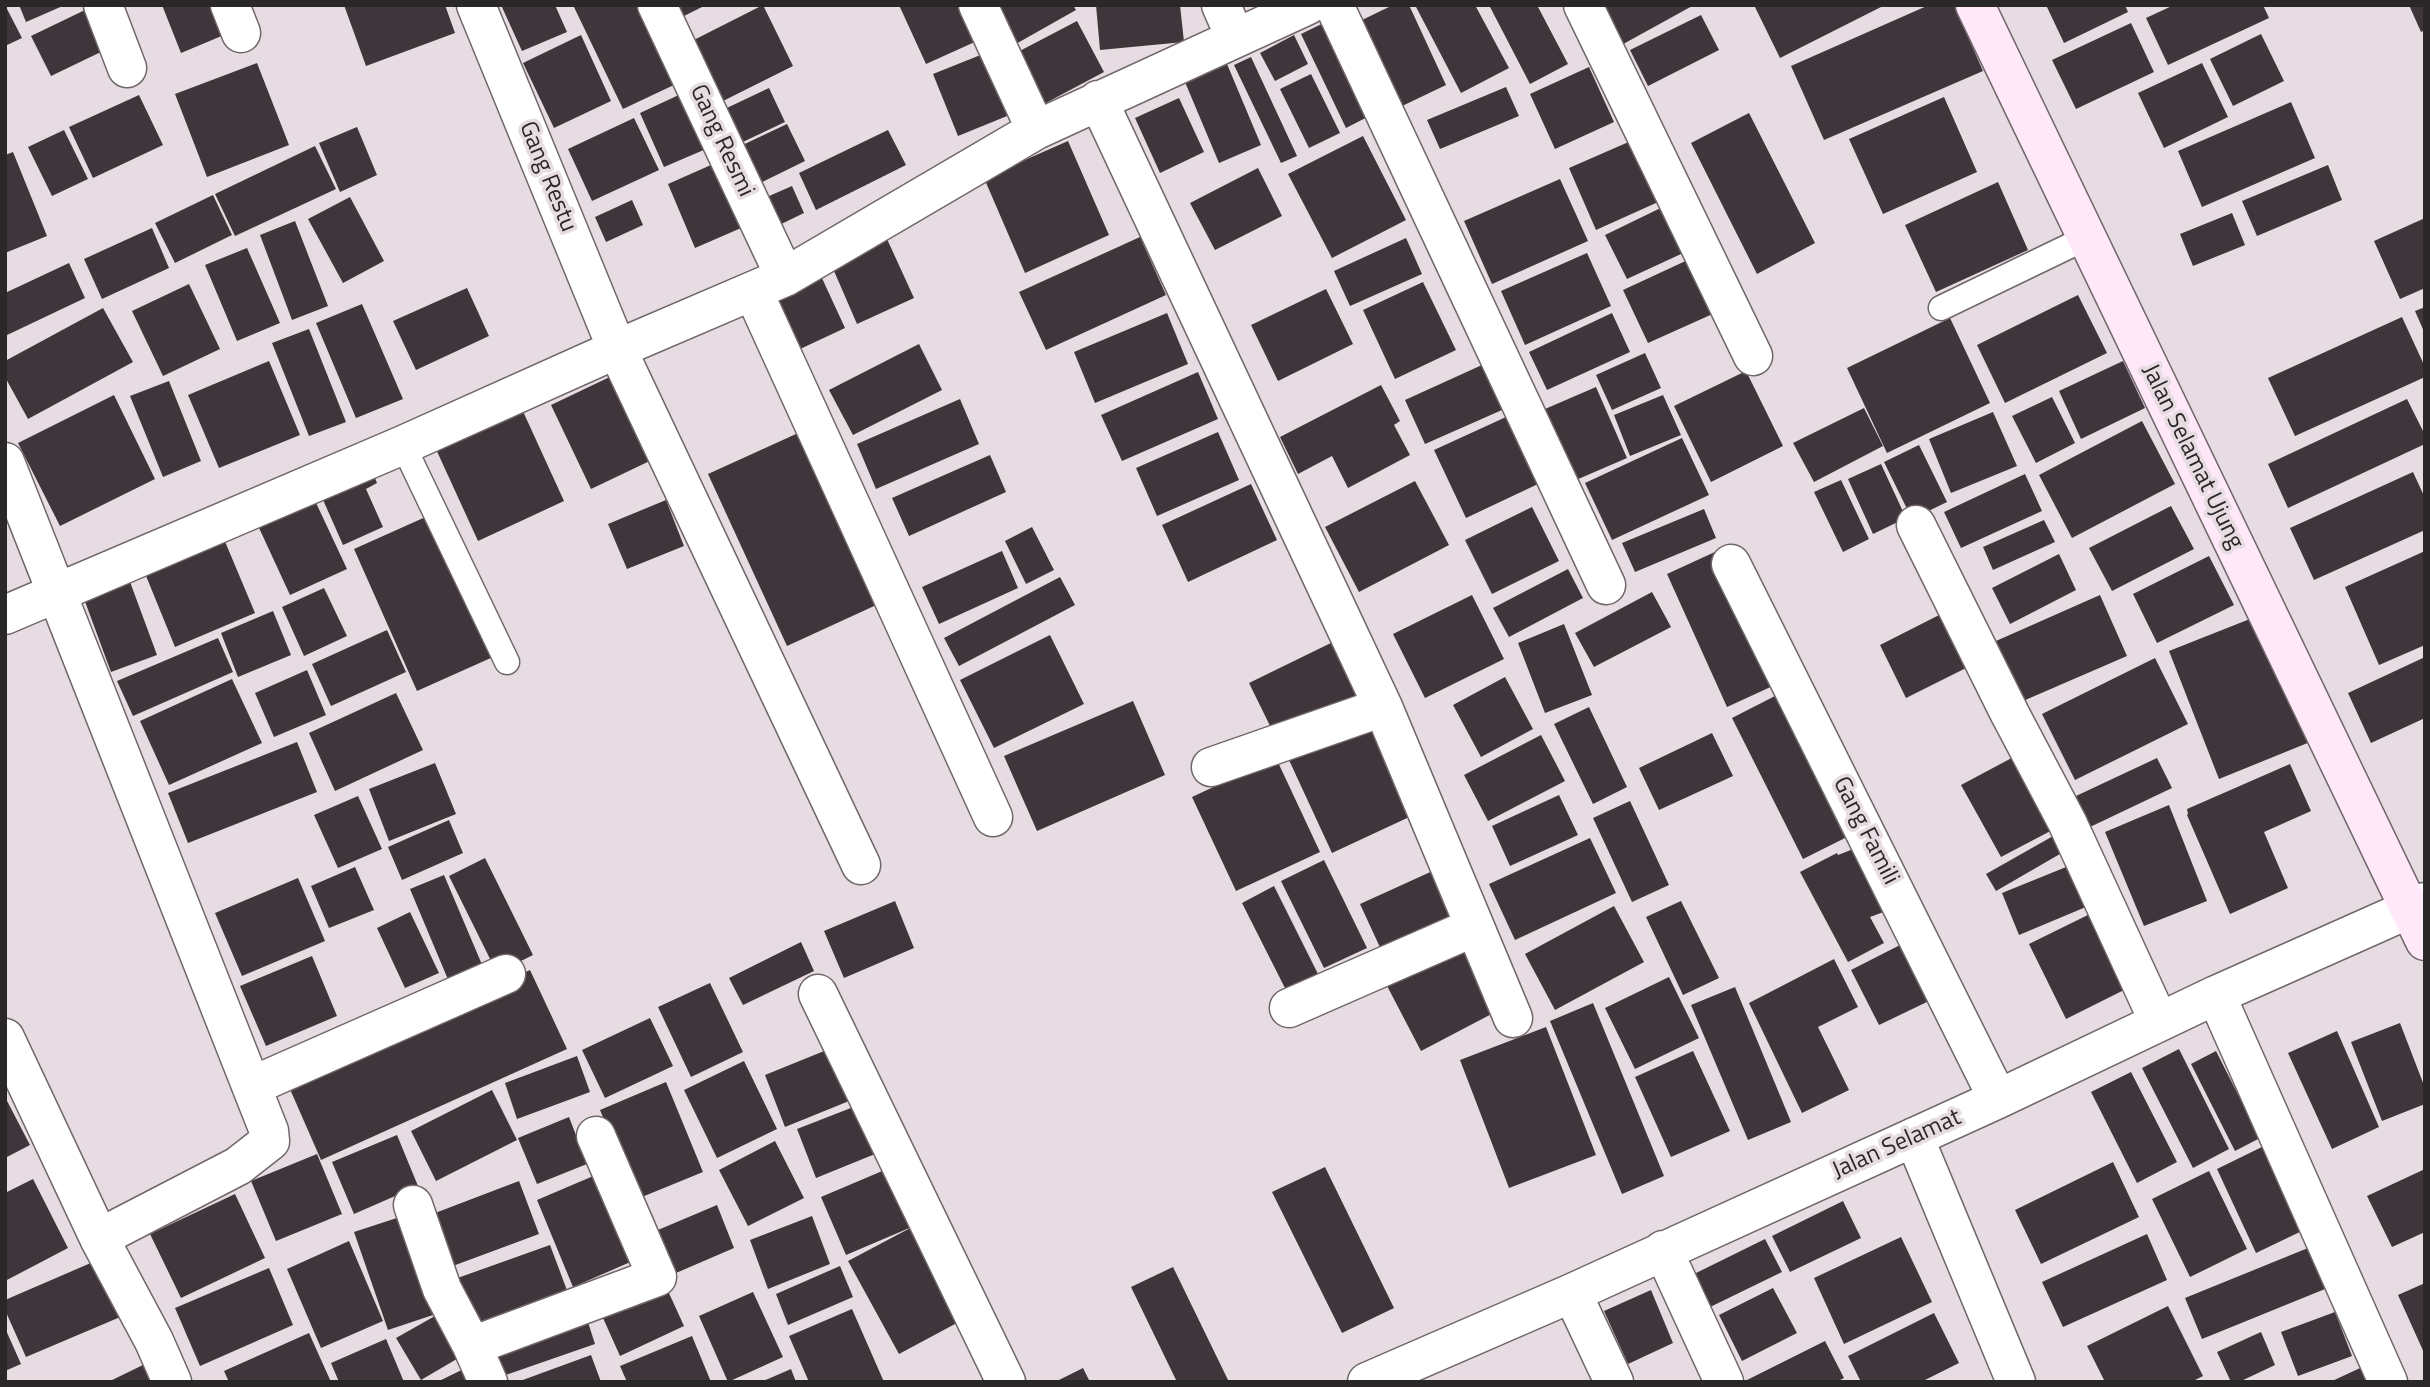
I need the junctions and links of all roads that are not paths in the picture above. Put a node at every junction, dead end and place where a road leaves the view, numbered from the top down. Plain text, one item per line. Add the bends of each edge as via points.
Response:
1 (103, 5) edge
2 (476, 5) edge
3 (657, 5) edge
4 (978, 5) edge
5 (1307, 5) edge
6 (1334, 5) edge
7 (1583, 5) edge
8 (1975, 5) edge
9 (1228, 21) edge
10 (127, 68) dead end
11 (1098, 100) junction
12 (1037, 130) junction
13 (2086, 238) junction
14 (769, 284) junction
15 (1941, 308) dead end
16 (617, 349) junction
17 (1753, 356) dead end
18 (403, 445) junction
19 (5, 462) edge
20 (1916, 525) dead end
21 (1731, 564) dead end
22 (1606, 585) dead end
23 (56, 593) junction
24 (5, 615) edge
25 (507, 662) dead end
26 (1383, 707) junction
27 (1211, 767) dead end
28 (993, 817) dead end
29 (861, 864) dead end
30 (2420, 917) edge
31 (1474, 927) junction
32 (506, 974) dead end
33 (818, 994) dead end
34 (2216, 995) junction
35 (1289, 1008) dead end
36 (1513, 1018) dead end
37 (2159, 1022) junction
38 (5, 1038) edge
39 (252, 1086) junction
40 (1998, 1099) junction
41 (596, 1136) dead end
42 (1914, 1137) junction
43 (413, 1205) dead end
44 (99, 1238) junction
45 (1663, 1250) junction
46 (1572, 1293) junction
47 (472, 1346) junction
48 (1410, 1373) edge
49 (172, 1382) edge
50 (488, 1382) edge
51 (1006, 1382) edge
52 (1367, 1382) edge
53 (1614, 1382) edge
54 (1724, 1382) edge
55 (2016, 1382) edge
56 (2388, 1382) edge

1 - 10 street
2 - 16 street, Gang Restu
3 - 14 street, Gang Resmi
4 - 12 street
5 - 9 street
6 - 22 street
7 - 17 street
8 - 13 street, Jalan Selamat Ujung
9 - 11 street
11 - 12 street
11 - 26 street
12 - 14 street
13 - 15 lane
13 - 30 street, Jalan Selamat Ujung
14 - 16 street
14 - 28 street, Gang Resmi
16 - 18 street
16 - 29 street, Gang Restu
18 - 23 street
18 - 25 lane
19 - 23 street
20 - 37 street via 2067,822
21 - 40 street, Gang Famili
23 - 24 street
23 - 39 street
26 - 27 street
26 - 31 street
30 - 34 street, Jalan Selamat
31 - 35 street
31 - 36 street
32 - 39 street
33 - 51 street
34 - 37 street, Jalan Selamat
34 - 56 street
37 - 40 street, Jalan Selamat
38 - 44 street
39 - 44 street via 269,1130 270,1141 264,1147 238,1166
40 - 42 street, Jalan Selamat
41 - 47 street via 657,1277
42 - 45 street, Jalan Selamat
42 - 55 street
43 - 47 street via 442,1289
44 - 49 street
45 - 46 street, Jalan Selamat
45 - 54 street
46 - 48 street, Jalan Selamat
46 - 53 street
47 - 50 street
48 - 52 street, Jalan Selamat

